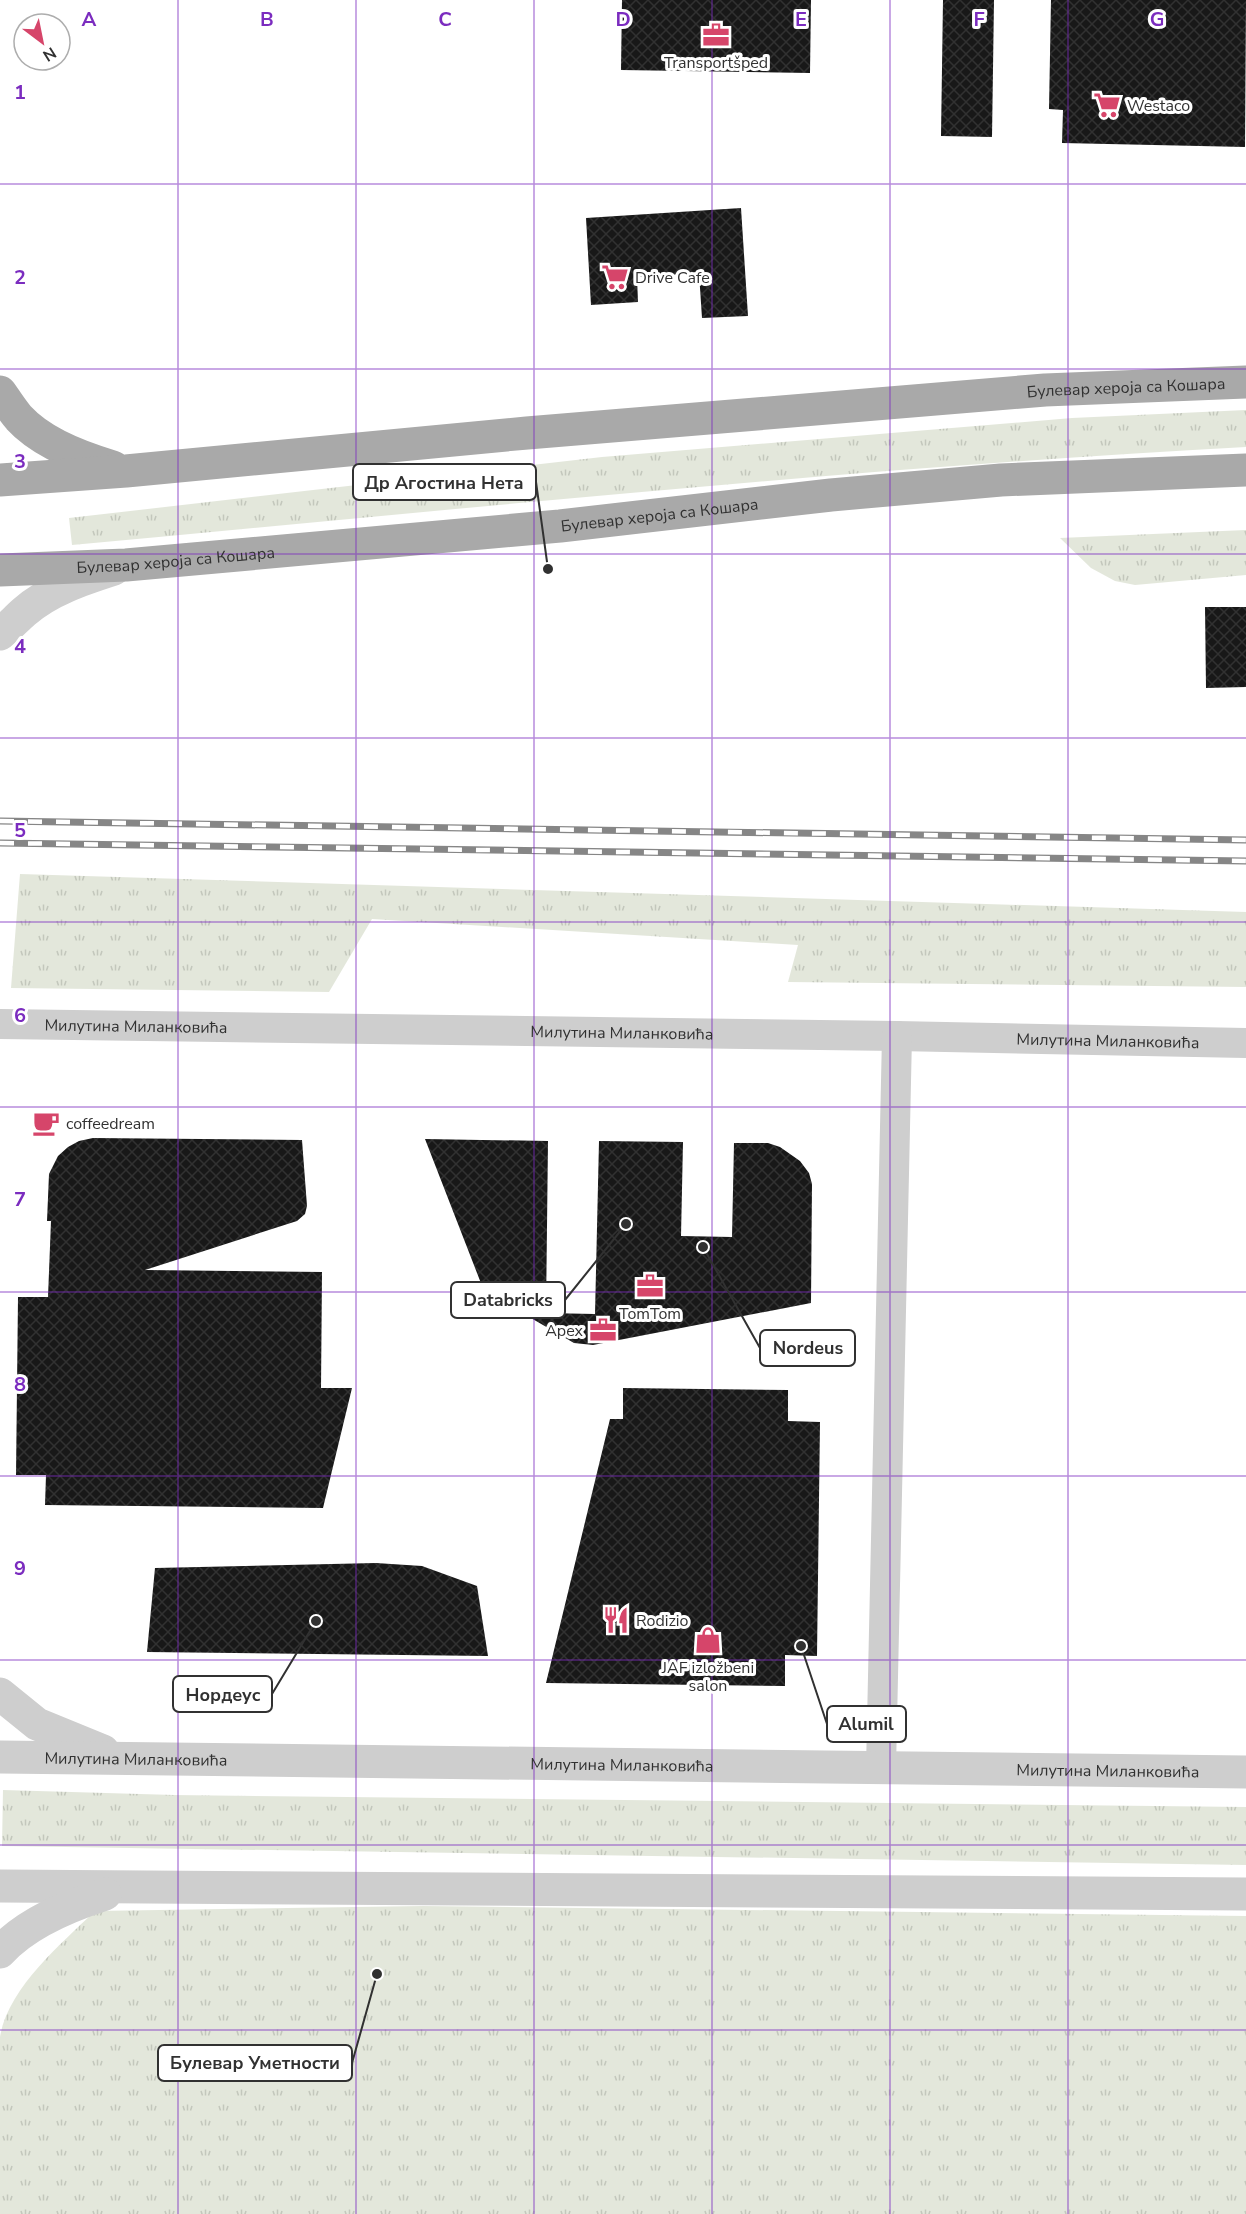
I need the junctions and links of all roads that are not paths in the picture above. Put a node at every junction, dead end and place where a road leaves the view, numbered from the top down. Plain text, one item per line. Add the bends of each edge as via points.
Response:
1 (1246, 382) edge
2 (0, 392) edge
3 (1246, 470) edge
4 (126, 471) junction
5 (0, 480) edge
6 (126, 565) junction
7 (0, 570) edge
8 (0, 634) edge
9 (0, 1024) edge
10 (897, 1036) junction
11 (1246, 1043) edge
12 (0, 1694) edge
13 (0, 1757) edge
14 (125, 1758) junction
15 (881, 1768) junction
16 (1246, 1772) edge
17 (0, 1886) edge
18 (126, 1888) junction
19 (1246, 1894) edge
20 (0, 1952) edge

1 - 4 main road, Булевар хероја са Кошара via 1045,390
2 - 4 main road via 22,420 55,444 84,459
3 - 6 main road, Булевар хероја са Кошара via 1001,480 560,526
4 - 5 main road, Булевар хероја са Кошара
6 - 7 main road, Булевар хероја са Кошара
6 - 8 street via 59,590 25,611
9 - 10 street, Милутина Миланковића
10 - 11 street, Милутина Миланковића
10 - 15 street
12 - 14 street via 37,1724
13 - 14 street, Милутина Миланковића
14 - 15 street, Милутина Миланковића
15 - 16 street, Милутина Миланковића
17 - 18 street
18 - 19 street
18 - 20 street via 82,1902 37,1923

